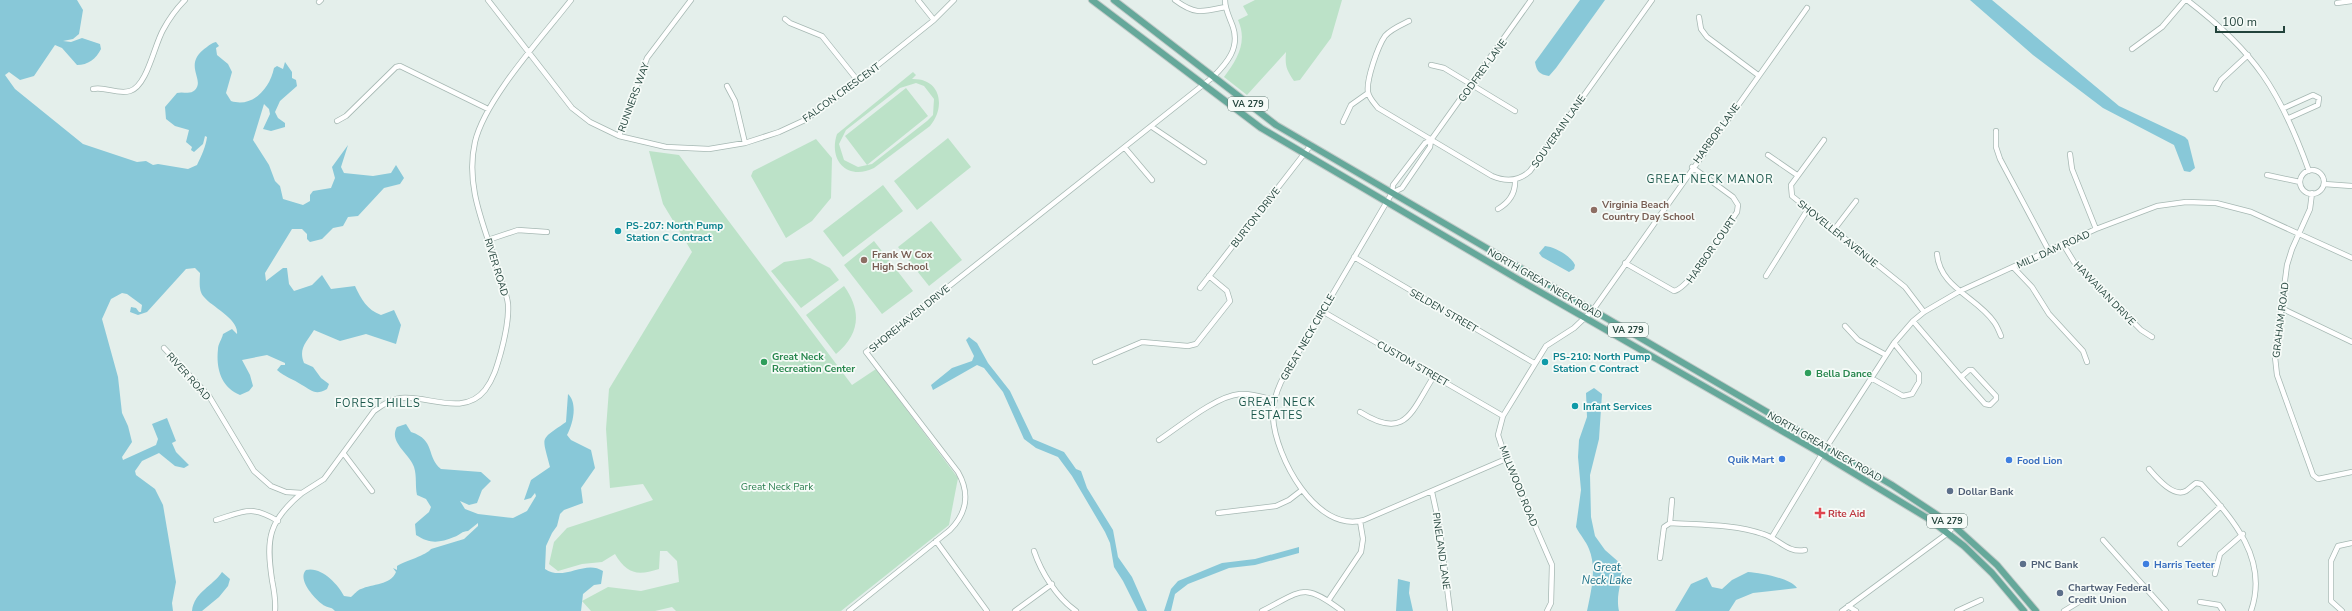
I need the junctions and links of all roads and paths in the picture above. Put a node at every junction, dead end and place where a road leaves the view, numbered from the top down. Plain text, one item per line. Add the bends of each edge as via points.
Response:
1 (185, 0) edge
2 (488, 0) edge
3 (571, 0) edge
4 (691, 0) edge
5 (918, 0) edge
6 (954, 0) edge
7 (1092, 0) edge
8 (1114, 0) edge
9 (1175, 0) edge
10 (1225, 0) edge
11 (1531, 0) edge
12 (1652, 0) edge
13 (2186, 0) edge
14 (2352, 1) edge
15 (2336, 3) dead end
16 (1225, 7) junction
17 (1807, 8) dead end
18 (1699, 17) dead end
19 (786, 19) dead end
20 (934, 20) junction
21 (1409, 21) dead end
22 (2132, 49) dead end
23 (529, 53) junction
24 (2248, 55) junction
25 (1431, 65) dead end
26 (1758, 75) junction
27 (1213, 77) junction
28 (858, 81) junction
29 (1205, 84) junction
30 (1472, 85) junction
31 (727, 86) dead end
32 (93, 89) dead end
33 (2216, 89) dead end
34 (1368, 93) junction
35 (2284, 108) junction
36 (488, 109) junction
37 (1515, 111) dead end
38 (2289, 118) junction
39 (337, 120) dead end
40 (1343, 122) dead end
41 (1152, 127) junction
42 (1996, 131) dead end
43 (618, 136) junction
44 (1432, 140) junction
45 (1824, 140) dead end
46 (746, 143) junction
47 (1311, 145) junction
48 (1125, 148) junction
49 (1304, 154) junction
50 (2070, 154) dead end
51 (1768, 155) dead end
52 (1204, 162) dead end
53 (1692, 167) junction
54 (2309, 170) junction
55 (1797, 175) junction
56 (2267, 175) dead end
57 (1515, 179) junction
58 (1152, 180) dead end
59 (2300, 182) junction
60 (2324, 184) junction
61 (2352, 186) edge
62 (1392, 193) junction
63 (2312, 193) junction
64 (1856, 201) dead end
65 (1386, 202) junction
66 (1498, 209) dead end
67 (1808, 209) junction
68 (2096, 229) junction
69 (1833, 231) junction
70 (547, 232) dead end
71 (2299, 233) junction
72 (488, 240) junction
73 (2063, 244) junction
74 (2049, 251) junction
75 (1937, 254) dead end
76 (1354, 257) junction
77 (2352, 258) edge
78 (1625, 263) junction
79 (2013, 267) junction
80 (1209, 276) junction
81 (1766, 276) dead end
82 (1200, 288) dead end
83 (1960, 291) junction
84 (2281, 308) junction
85 (1592, 310) junction
86 (1322, 311) junction
87 (1924, 312) junction
88 (1585, 317) junction
89 (1913, 321) junction
90 (1845, 326) dead end
91 (2001, 336) dead end
92 (2152, 337) dead end
93 (2352, 342) edge
94 (1894, 343) junction
95 (164, 348) dead end
96 (1886, 355) junction
97 (1095, 362) dead end
98 (1534, 362) junction
99 (2087, 362) dead end
100 (1434, 376) junction
101 (1961, 377) junction
102 (1871, 378) junction
103 (1274, 400) junction
104 (1360, 412) dead end
105 (1503, 416) junction
106 (1159, 440) dead end
107 (1827, 446) junction
108 (344, 454) junction
109 (1822, 454) junction
110 (1506, 459) junction
111 (2149, 469) dead end
112 (2352, 472) edge
113 (1302, 490) junction
114 (372, 491) dead end
115 (1432, 492) junction
116 (302, 493) junction
117 (1672, 500) dead end
118 (2221, 506) junction
119 (1218, 513) dead end
120 (216, 520) dead end
121 (278, 521) junction
122 (1360, 522) junction
123 (1670, 523) junction
124 (1954, 526) junction
125 (1948, 533) junction
126 (2243, 534) junction
127 (1772, 537) junction
128 (2103, 540) dead end
129 (936, 541) junction
130 (2352, 543) edge
131 (2180, 544) dead end
132 (1034, 550) dead end
133 (1805, 550) dead end
134 (1660, 558) dead end
135 (2216, 574) dead end
136 (1052, 584) junction
137 (1980, 600) dead end
138 (2082, 600) dead end
139 (1328, 601) junction
140 (2200, 602) dead end
141 (1848, 606) junction
142 (275, 611) edge
143 (849, 611) edge
144 (988, 611) edge
145 (1015, 611) edge
146 (1076, 611) edge
147 (1262, 611) edge
148 (1342, 611) edge
149 (1450, 611) edge
150 (1548, 611) edge
151 (1842, 611) edge
152 (1856, 611) edge
153 (1957, 611) edge
154 (2024, 611) edge
155 (2036, 611) edge
156 (2064, 611) edge
157 (2166, 611) edge
158 (2223, 611) edge
159 (2251, 611) edge
160 (2342, 611) edge

1 - 32 street via 172,14 162,31 143,80 137,87 125,92 104,88
2 - 23 street, FALCON CRESCENT
3 - 23 street, RIVER ROAD
4 - 43 street, RUNNERS WAY via 647,58
5 - 20 street
6 - 20 street, FALCON CRESCENT
7 - 29 main road, NORTH GREAT NECK ROAD / VA 279
8 - 27 main road, NORTH GREAT NECK ROAD / VA 279
9 - 16 street via 1196,12
10 - 16 street, SHOREHAVEN DRIVE
11 - 30 street, GODFREY LANE
12 - 57 street, SOUVERAIN LANE via 1530,171
13 - 22 street via 2162,27
13 - 24 street via 2228,34
14 - 15 street
16 - 27 street, SHOREHAVEN DRIVE via 1235,35 1235,46
17 - 26 street, HARBOR LANE
18 - 26 street via 1701,29 1707,37
19 - 28 street via 822,36
20 - 28 street, FALCON CRESCENT
21 - 34 street via 1392,30 1383,40 1369,79
23 - 36 street, RIVER ROAD
23 - 43 street, FALCON CRESCENT via 572,108 590,122
24 - 33 street via 2220,80
24 - 35 street via 2265,76
25 - 30 street via 1444,68
26 - 53 street, HARBOR LANE
27 - 29 street, SHOREHAVEN DRIVE
27 - 47 main road, NORTH GREAT NECK ROAD / VA 279 via 1276,125
28 - 46 street, FALCON CRESCENT via 805,120
29 - 41 street, SHOREHAVEN DRIVE
29 - 49 main road, NORTH GREAT NECK ROAD / VA 279 via 1261,128
30 - 37 street
30 - 44 street, GODFREY LANE
31 - 46 street via 735,100
34 - 40 street via 1351,104
34 - 44 street via 1378,108
35 - 38 street
35 - 38 street via 2313,95 2319,98 2318,105
36 - 39 street via 400,66 346,116
36 - 72 street, RIVER ROAD via 475,142 472,172 475,201
38 - 54 street
41 - 48 street, SHOREHAVEN DRIVE
41 - 52 street
42 - 74 street via 1996,147 2000,159
43 - 46 street, FALCON CRESCENT via 666,147 709,149
44 - 57 street via 1492,176 1504,180
44 - 62 street, GODFREY LANE via 1430,147 1402,188
44 - 62 street, GODFREY LANE via 1426,143 1403,169 1393,185
45 - 55 street
47 - 49 street, BURTON DRIVE
47 - 62 main road, NORTH GREAT NECK ROAD / VA 279
48 - 58 street
48 - 129 street, SHOREHAVEN DRIVE via 866,352 958,472 964,485 966,498 962,514 956,524
49 - 65 main road, NORTH GREAT NECK ROAD / VA 279
49 - 80 street, BURTON DRIVE
50 - 68 street via 2072,169
51 - 55 street
53 - 78 street, HARBOR LANE
53 - 78 street, HARBOR COURT via 1728,192 1738,205 1737,212 1710,251 1686,285 1674,291
54 - 59 street
54 - 60 street via 2319,172
55 - 67 street, SHOVELLER AVENUE via 1791,185 1792,196
56 - 59 street
57 - 66 street via 1514,194
59 - 63 street via 2304,190
60 - 61 street
60 - 63 street via 2321,190
62 - 65 street, GODFREY LANE
62 - 85 main road, NORTH GREAT NECK ROAD / VA 279
63 - 71 street, GRAHAM ROAD via 2310,209
64 - 69 street
65 - 76 street, GREAT NECK CIRCLE
65 - 88 main road, NORTH GREAT NECK ROAD / VA 279
67 - 69 street, SHOVELLER AVENUE
67 - 81 street
68 - 71 street, MILL DAM ROAD via 2157,206 2186,202 2216,203 2251,212
68 - 73 street, MILL DAM ROAD
69 - 87 street, SHOVELLER AVENUE via 1905,287
70 - 72 street via 518,230
71 - 77 street, MILL DAM ROAD
71 - 84 street, GRAHAM ROAD via 2288,261
72 - 108 street, RIVER ROAD via 508,304 504,341 496,372 484,391 474,399 461,403 445,404 401,398 382,404 374,411
73 - 74 street, MILL DAM ROAD
73 - 92 street, HAWAIIAN DRIVE via 2074,262 2141,330
74 - 79 street, MILL DAM ROAD
75 - 83 street via 1945,274
76 - 86 street, GREAT NECK CIRCLE
76 - 98 street, SELDEN STREET
78 - 85 street, HARBOR LANE
79 - 83 street, MILL DAM ROAD
79 - 99 street via 2032,287 2049,314 2083,352
80 - 82 street, BURTON DRIVE
80 - 97 street via 1227,291 1230,296 1229,304 1196,344 1188,346 1142,342
83 - 87 street, MILL DAM ROAD
83 - 91 street via 1993,321
84 - 93 street
84 - 112 street, GRAHAM ROAD via 2275,346 2276,367 2313,476 2318,479
85 - 88 street, HARBOR LANE
85 - 107 main road, NORTH GREAT NECK ROAD / VA 279
86 - 100 street, CUSTOM STREET
86 - 103 street, GREAT NECK CIRCLE via 1281,382
87 - 89 street, MILL DAM ROAD
88 - 98 street, MILLWOOD ROAD via 1574,328 1546,346
88 - 109 main road, NORTH GREAT NECK ROAD / VA 279
89 - 94 street, MILL DAM ROAD
89 - 101 street
90 - 96 street via 1858,340
94 - 96 street, MILL DAM ROAD
94 - 102 street via 1919,374 1920,382 1912,394 1902,396
95 - 116 street, RIVER ROAD via 209,396 254,471 271,486 286,492
96 - 102 street, MILL DAM ROAD
98 - 105 street, MILLWOOD ROAD
100 - 104 street via 1412,412 1402,421 1392,425 1381,424
100 - 105 street, CUSTOM STREET
101 - 101 street via 1985,404 1990,405 1996,400 1996,396 1972,370
102 - 107 street, MILL DAM ROAD
103 - 106 street via 1248,394 1226,397
103 - 113 street, GREAT NECK CIRCLE via 1272,416 1279,449
105 - 110 street, MILLWOOD ROAD via 1498,435
107 - 109 street, MILL DAM ROAD
107 - 124 main road, NORTH GREAT NECK ROAD / VA 279
108 - 114 street
108 - 116 street, RIVER ROAD via 324,479
109 - 125 main road, NORTH GREAT NECK ROAD / VA 279 via 1914,509
109 - 127 street, MILL DAM ROAD
110 - 115 street, GREAT NECK CIRCLE
110 - 150 street, MILLWOOD ROAD via 1552,565 1551,603
111 - 118 street via 2163,485 2180,492 2185,492 2196,483 2200,484
113 - 119 street via 1276,506
113 - 122 street, GREAT NECK CIRCLE via 1336,518 1347,522
115 - 122 street, GREAT NECK CIRCLE
115 - 149 street, PINELAND LANE via 1439,524
116 - 121 street
117 - 123 street
118 - 126 street
118 - 131 street
120 - 121 street via 253,510 263,512
121 - 142 street via 271,533 268,548
122 - 139 street via 1363,539 1361,552
123 - 127 street via 1748,530
123 - 134 street via 1664,527
124 - 125 street
124 - 155 main road, NORTH GREAT NECK ROAD / VA 279 via 1997,565
125 - 141 street
125 - 154 main road, NORTH GREAT NECK ROAD / VA 279 via 1992,573
126 - 135 street via 2220,554
126 - 159 street via 2255,566 2255,599
127 - 133 street via 1792,551
128 - 157 street
129 - 143 street, SHOREHAVEN DRIVE
129 - 144 street
130 - 160 street via 2338,546 2332,561 2331,601
132 - 136 street
136 - 145 street
136 - 146 street
137 - 153 street
138 - 156 street
139 - 147 street via 1317,593 1302,592
139 - 148 street
140 - 158 street via 2219,605
141 - 151 street
141 - 152 street

